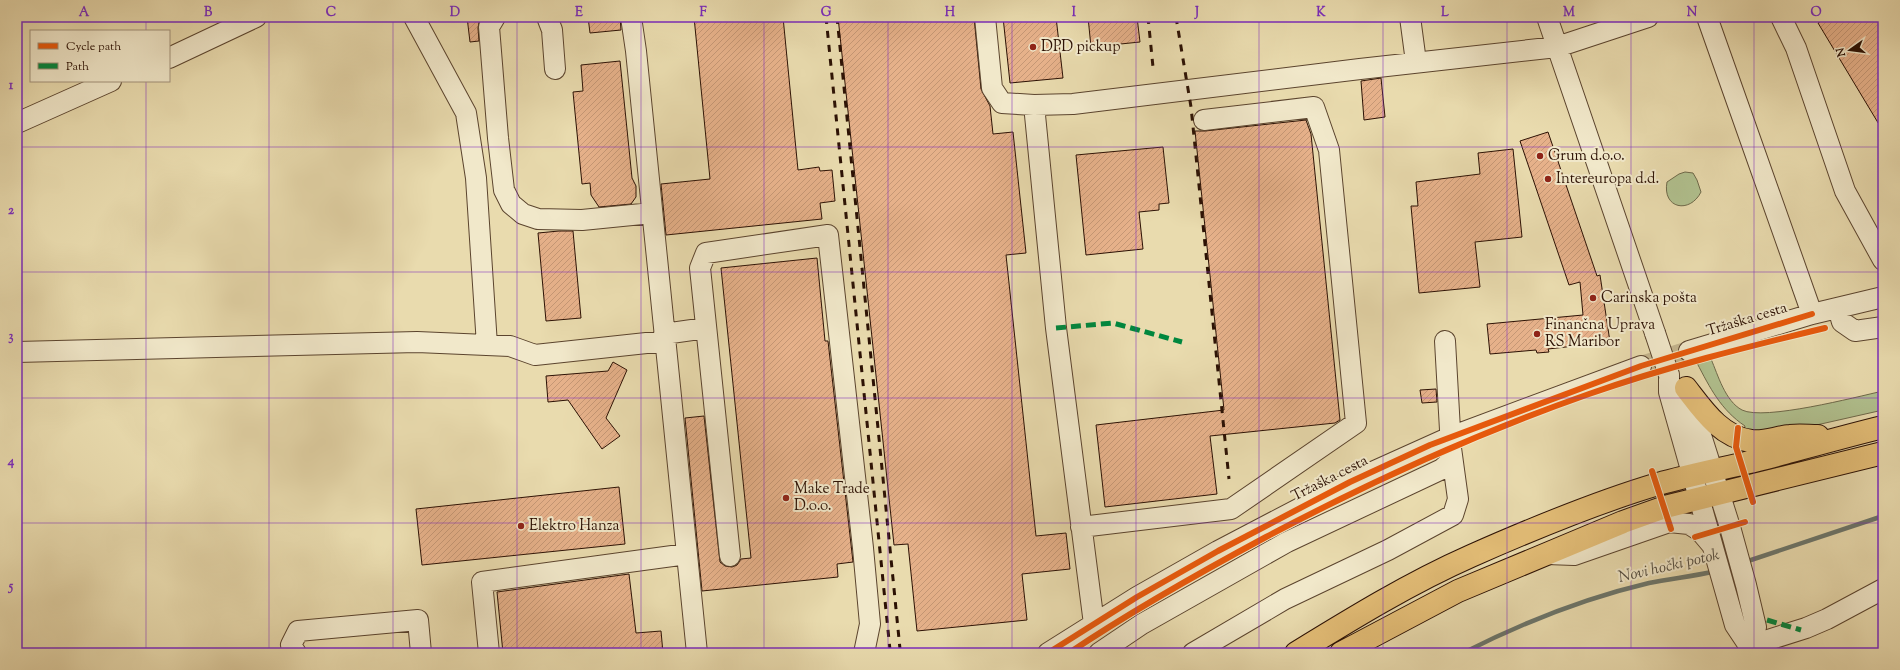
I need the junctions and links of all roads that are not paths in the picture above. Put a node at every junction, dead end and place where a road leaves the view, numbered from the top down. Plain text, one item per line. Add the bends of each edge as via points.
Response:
1 (256, 17) edge
2 (414, 17) edge
3 (495, 17) edge
4 (547, 17) edge
5 (631, 17) edge
6 (985, 17) edge
7 (1410, 17) edge
8 (1547, 17) edge
9 (1648, 17) edge
10 (1707, 17) edge
11 (1781, 17) edge
12 (1557, 47) junction
13 (170, 58) edge
14 (1416, 62) junction
15 (555, 69) dead end
16 (1301, 76) junction
17 (109, 82) edge
18 (1034, 105) junction
19 (1303, 108) junction
20 (1204, 120) dead end
21 (17, 123) edge
22 (652, 214) junction
23 (1883, 260) edge
24 (1883, 297) edge
25 (1838, 308) junction
26 (1812, 314) junction
27 (1883, 327) edge
28 (706, 328) junction
29 (664, 337) junction
30 (1445, 341) dead end
31 (486, 345) junction
32 (1689, 351) tunnel mouth
33 (17, 352) edge
34 (1641, 366) tunnel mouth
35 (1669, 375) junction
36 (1686, 388) junction
37 (1883, 427) edge
38 (1843, 436) junction
39 (1450, 437) junction
40 (1883, 454) edge
41 (1452, 460) junction
42 (1703, 473) junction
43 (1710, 496) junction
44 (1081, 527) junction
45 (1712, 548) junction
46 (687, 554) junction
47 (1545, 554) junction
48 (730, 556) dead end
49 (1883, 589) edge
50 (1094, 624) junction
51 (1750, 649) edge
52 (296, 653) edge
53 (421, 653) edge
54 (489, 653) edge
55 (697, 653) edge
56 (864, 653) edge
57 (1048, 653) edge
58 (1099, 653) edge
59 (1193, 653) edge
60 (1296, 653) edge
61 (1341, 653) edge

1 - 13 street
2 - 31 street via 466,113 476,178
3 - 22 street via 488,27 504,190 511,204 523,214 538,219 582,220
4 - 15 street via 552,30
5 - 22 street
6 - 18 street via 992,88 1002,103
7 - 14 street
8 - 12 street
9 - 12 street
10 - 26 street, Tržaška cesta
11 - 23 street via 1796,48 1845,191
12 - 14 street
12 - 35 street, bridge
14 - 16 street
16 - 18 street via 1073,104
16 - 19 street
17 - 21 street
18 - 44 street via 1056,328
19 - 20 street
19 - 44 street via 1314,107 1328,150 1356,423 1231,509
22 - 29 street
24 - 25 street, Tržaška cesta
25 - 26 street, Tržaška cesta
25 - 27 street via 1842,322 1855,332
26 - 32 street, Tržaška cesta
28 - 29 street
28 - 48 street
28 - 56 street via 700,268 706,254 828,235 865,564 870,624
29 - 31 street via 535,355 510,346
29 - 46 street
30 - 39 street
31 - 33 street via 409,343
34 - 39 street, Tržaška cesta
35 - 36 street
35 - 42 street via 1669,392
36 - 38 main road via 1713,422 1737,438 1751,441 1790,436
36 - 42 street
37 - 38 main road
38 - 42 main road
39 - 41 street
39 - 50 street, Tržaška cesta via 1350,482 1218,551
40 - 43 main road
41 - 58 street via 1442,469 1287,542 1142,624
41 - 59 street via 1458,499 1453,515 1388,550 1285,599
42 - 43 street
42 - 60 main road via 1658,484 1582,510 1470,557 1368,609
43 - 45 street
43 - 47 main road via 1664,507
43 - 51 street via 1734,542 1746,584 1756,627
44 - 50 street
45 - 47 street via 1700,531 1689,524 1674,522 1657,525 1574,554
45 - 51 street via 1735,625
46 - 54 street via 482,582
46 - 55 street
47 - 61 main road via 1458,591
49 - 51 street via 1827,619
50 - 57 street, Tržaška cesta
52 - 53 street via 291,645 298,631 418,620

